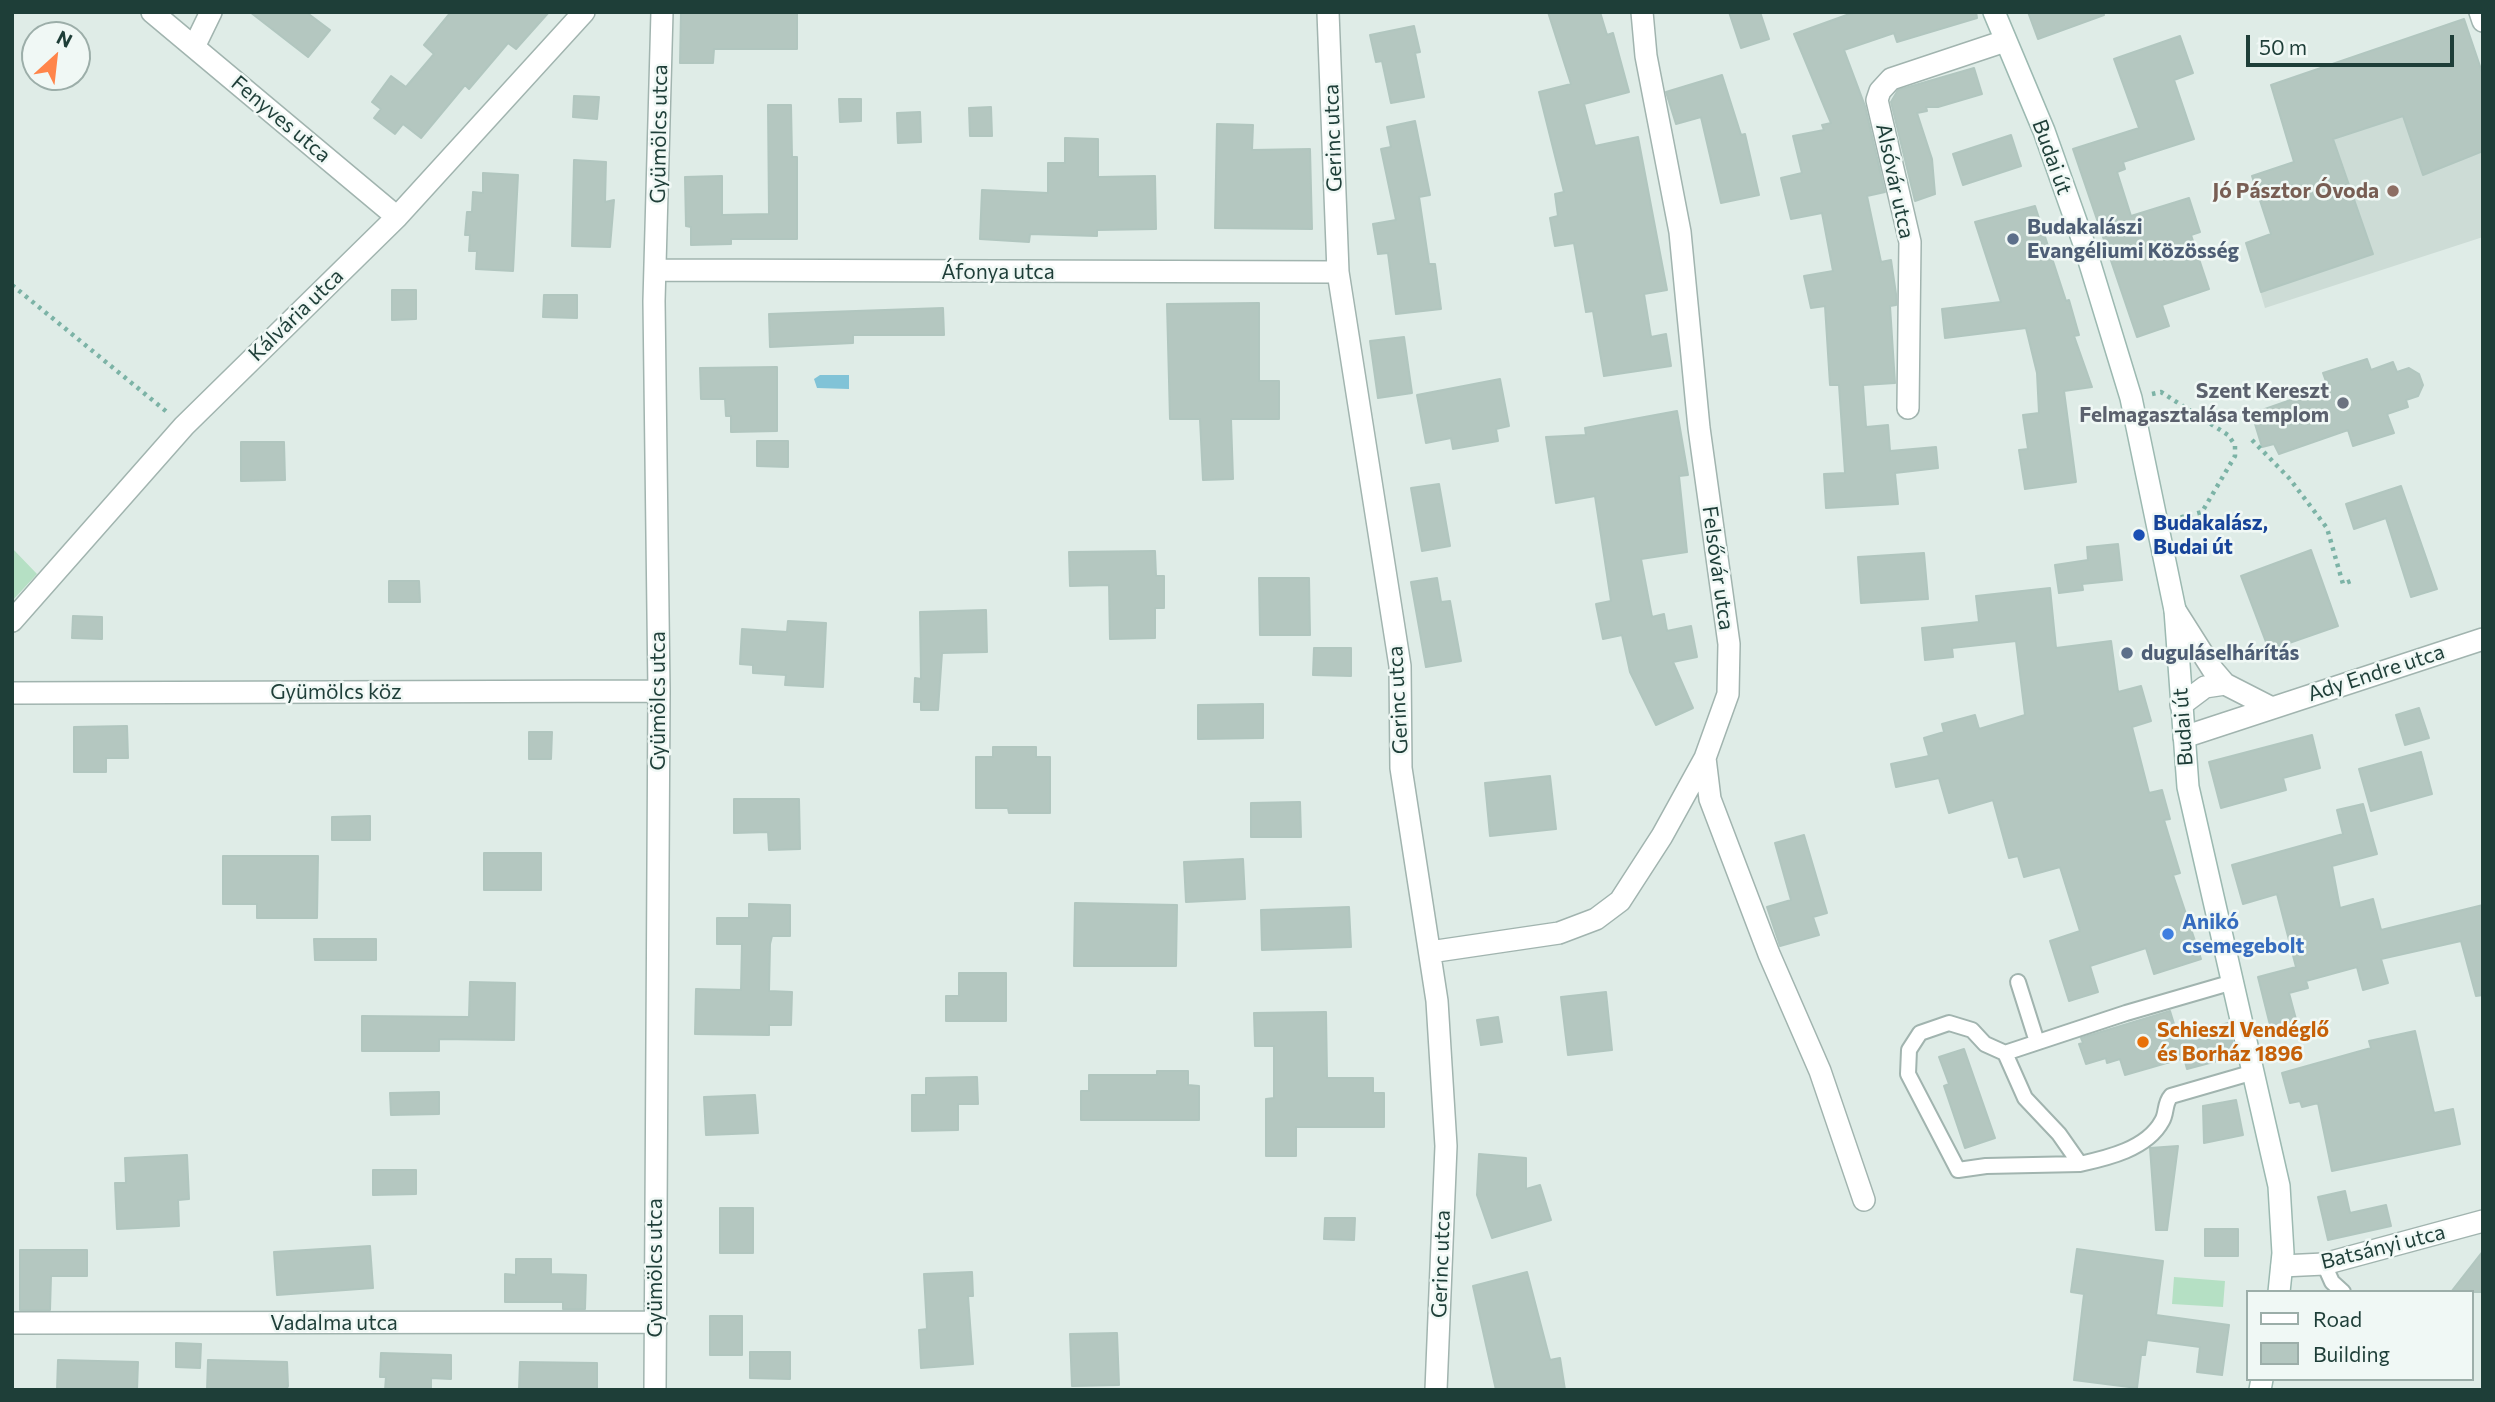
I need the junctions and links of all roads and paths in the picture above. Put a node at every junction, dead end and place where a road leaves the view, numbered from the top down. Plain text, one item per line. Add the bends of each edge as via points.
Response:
1 (152, 12) edge
2 (211, 12) edge
3 (584, 12) edge
4 (662, 12) edge
5 (1328, 12) edge
6 (1642, 12) edge
7 (1994, 12) edge
8 (2480, 12) edge
9 (2483, 21) edge
10 (2005, 41) junction
11 (194, 47) junction
12 (397, 217) junction
13 (657, 270) junction
14 (1338, 272) junction
15 (12, 285) edge
16 (2131, 398) junction
17 (1908, 408) dead end
18 (184, 426) junction
19 (2252, 440) dead end
20 (2158, 522) junction
21 (2351, 581) dead end
22 (2175, 610) junction
23 (12, 621) edge
24 (2483, 639) edge
25 (2225, 684) junction
26 (659, 691) junction
27 (12, 693) edge
28 (2181, 705) junction
29 (2270, 707) junction
30 (2184, 737) junction
31 (1705, 758) junction
32 (1430, 952) junction
33 (2018, 982) dead end
34 (2233, 982) junction
35 (2037, 1042) junction
36 (2005, 1053) junction
37 (2254, 1072) junction
38 (2080, 1164) junction
39 (1864, 1200) dead end
40 (2483, 1221) edge
41 (2324, 1264) junction
42 (2282, 1266) junction
43 (2279, 1290) edge
44 (2341, 1290) edge
45 (656, 1322) junction
46 (12, 1323) edge
47 (655, 1390) edge
48 (1440, 1390) edge

1 - 11 street, Fenyves utca
2 - 11 street
3 - 12 street, Kálvária utca
4 - 13 street, Gyümölcs utca
5 - 14 street, Gerinc utca
6 - 31 street, Felsővár utca via 1646,56 1680,232 1699,428 1731,671 1728,694
7 - 10 street, Budai út
8 - 9 street
10 - 16 street, Budai út via 2044,131 2083,241
10 - 17 street, Alsóvár utca via 1891,79 1877,100 1910,242
11 - 12 street, Fenyves utca
12 - 18 street, Kálvária utca
13 - 14 street, Áfonya utca
13 - 26 street, Gyümölcs utca
14 - 32 street, Gerinc utca via 1400,666 1401,768
15 - 18 path
16 - 20 street, Budai út
16 - 20 path via 2161,392 2228,435 2235,445 2235,456 2202,512
18 - 23 street, Kálvária utca
19 - 21 path via 2289,478 2327,528 2343,584
20 - 22 street, Budai út
22 - 25 street
22 - 28 street, Budai út
24 - 29 street, Ady Endre utca
25 - 28 street via 2205,687
25 - 29 street
26 - 27 street, Gyümölcs köz
26 - 45 street, Gyümölcs utca
28 - 30 street, Budai út
29 - 30 street, Ady Endre utca
30 - 34 street, Budai út via 2188,787
31 - 32 street, Felsővár utca via 1638,876 1620,901 1596,919 1559,933
31 - 39 street via 1710,799 1769,954 1821,1070
32 - 48 street, Gerinc utca via 1446,1146
33 - 35 lane
34 - 35 lane
34 - 37 street, Budai út
35 - 36 lane
36 - 38 lane via 2025,1098
36 - 38 lane via 1985,1044 1972,1030 1950,1023 1920,1033 1909,1050 1908,1073 1958,1170
37 - 38 lane via 2171,1096 2163,1121 2144,1140
37 - 42 street, Budai út via 2279,1186
40 - 41 street, Batsányi utca
41 - 42 street, Batsányi utca
41 - 44 lane
42 - 43 street, Budai út
45 - 46 street, Vadalma utca
45 - 47 street, Gyümölcs utca

